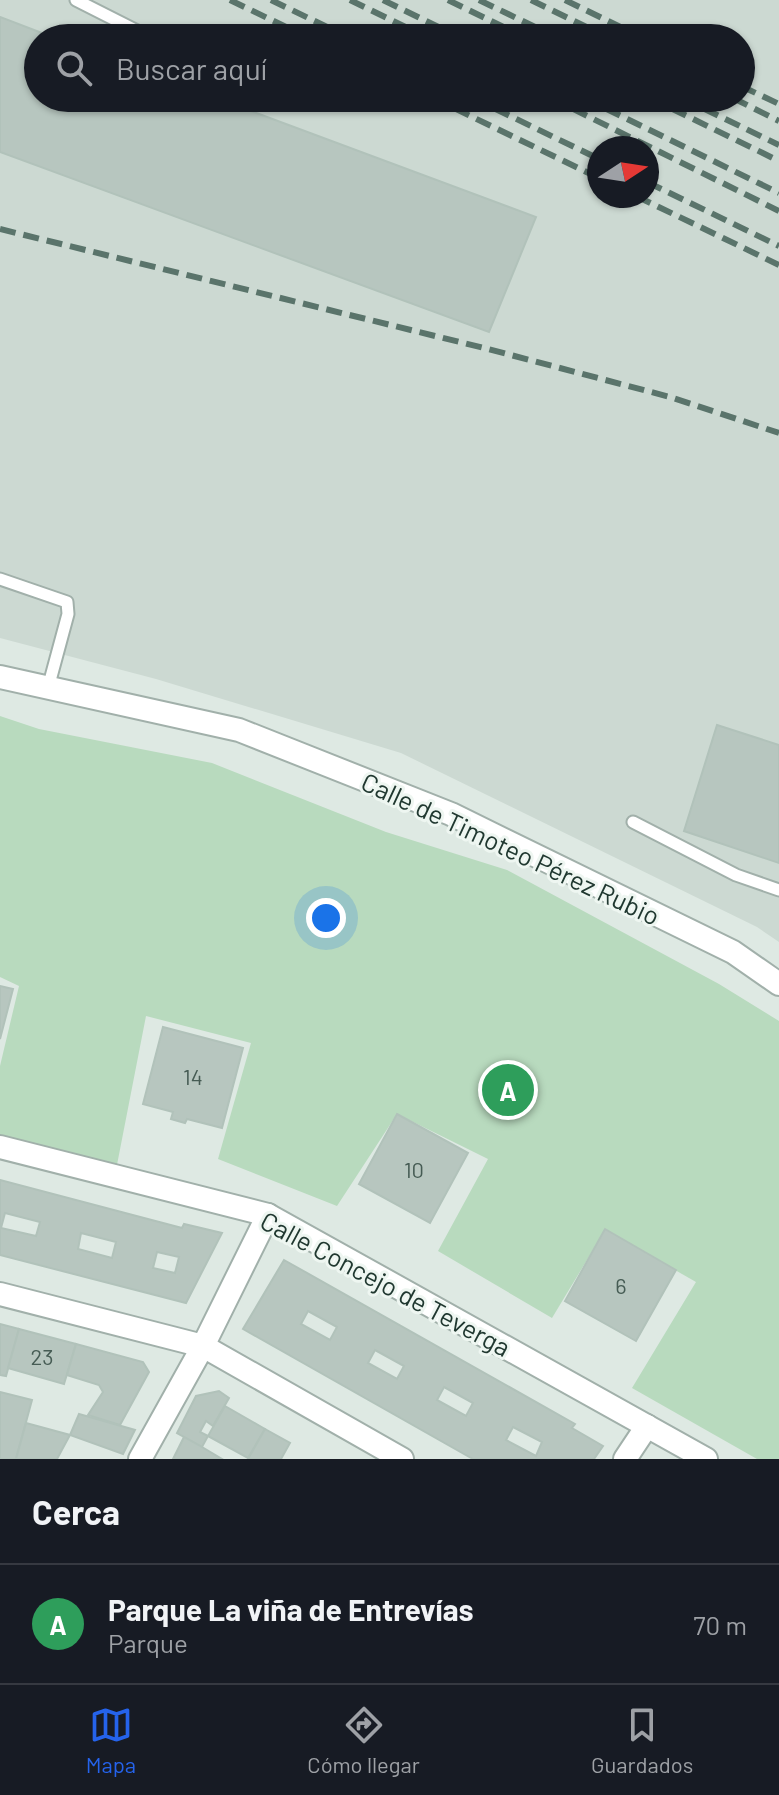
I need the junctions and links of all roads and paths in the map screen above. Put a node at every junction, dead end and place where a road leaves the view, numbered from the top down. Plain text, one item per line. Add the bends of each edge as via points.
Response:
1 (76, 0) edge
2 (123, 24) edge
3 (0, 579) edge
4 (0, 677) edge
5 (48, 689) junction
6 (633, 822) dead end
7 (779, 890) edge
8 (779, 984) edge
9 (0, 1147) edge
10 (268, 1215) junction
11 (0, 1294) edge
12 (203, 1346) junction
13 (647, 1426) junction
14 (140, 1459) edge
15 (402, 1459) edge
16 (625, 1459) edge
17 (706, 1459) edge

1 - 2 lane
3 - 5 lane via 67,602
4 - 5 street, Calle de Timoteo Pérez Rubio
5 - 8 street, Calle de Timoteo Pérez Rubio via 239,730 451,814 733,952
6 - 7 lane via 736,875
9 - 10 street, Calle Concejo de Teverga
10 - 12 street
10 - 13 street, Calle Concejo de Teverga
11 - 12 street
12 - 14 street
12 - 15 street
13 - 16 street
13 - 17 street, Calle Concejo de Teverga

